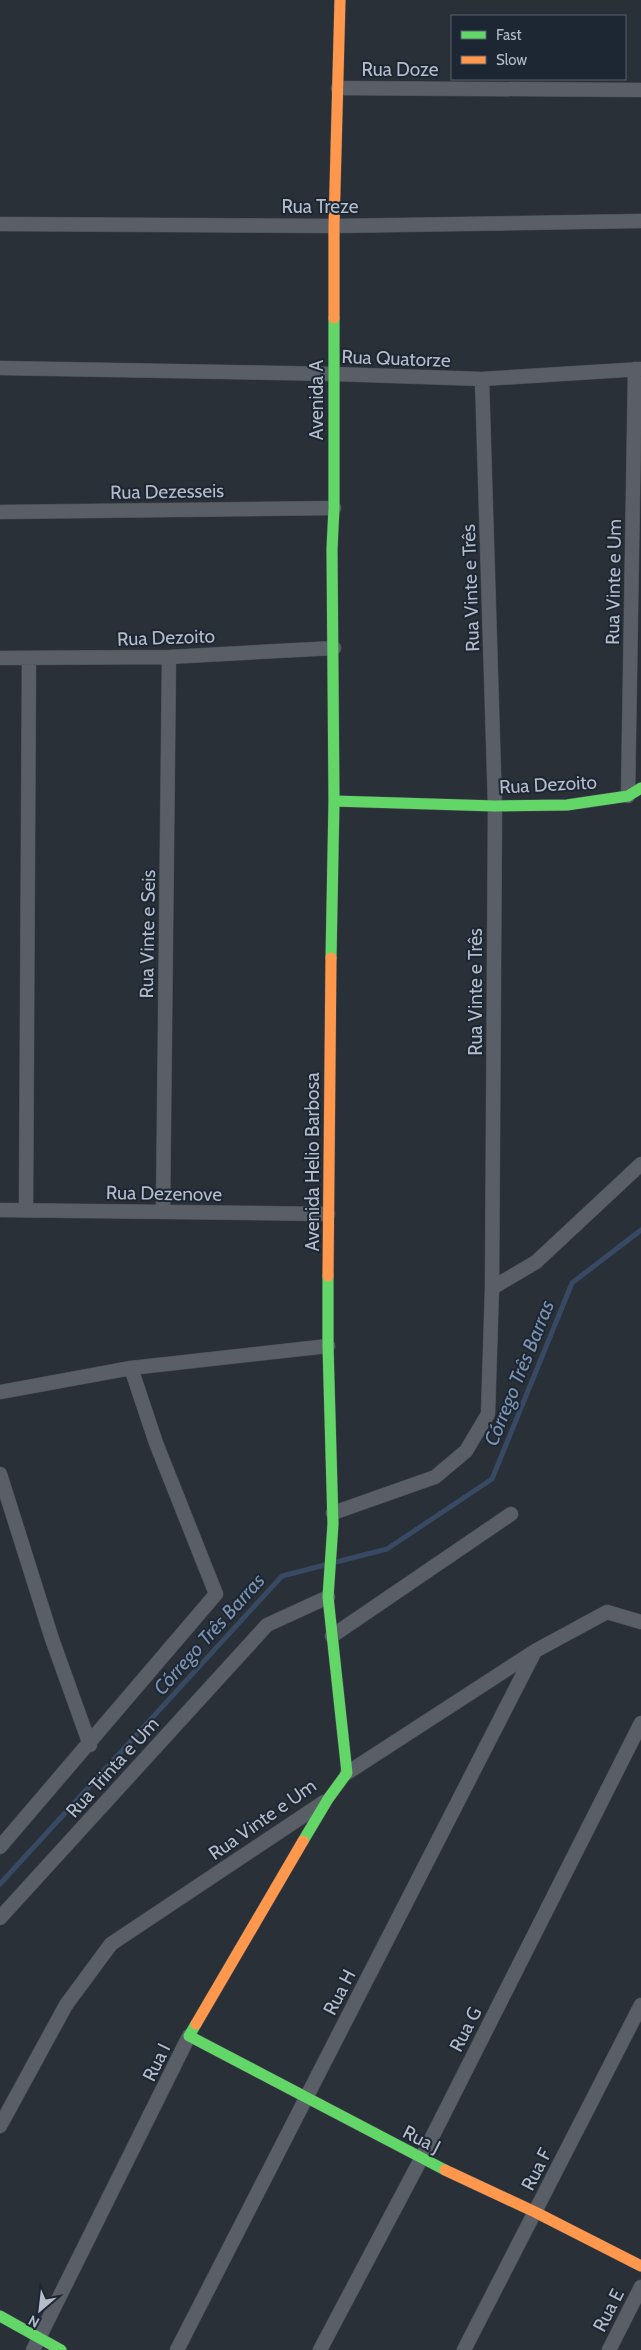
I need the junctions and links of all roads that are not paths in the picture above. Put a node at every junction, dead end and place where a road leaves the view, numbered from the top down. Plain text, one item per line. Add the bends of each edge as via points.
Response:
1 (340, 0) edge
2 (338, 88) junction
3 (641, 90) edge
4 (641, 221) edge
5 (0, 224) edge
6 (334, 226) junction
7 (0, 368) edge
8 (638, 369) edge
9 (334, 374) junction
10 (482, 380) junction
11 (334, 508) junction
12 (0, 512) edge
13 (334, 648) junction
14 (169, 657) junction
15 (0, 658) edge
16 (29, 659) junction
17 (641, 788) edge
18 (628, 796) junction
19 (334, 801) junction
20 (496, 806) junction
21 (641, 1164) edge
22 (0, 1210) edge
23 (26, 1210) junction
24 (163, 1211) junction
25 (328, 1214) junction
26 (492, 1288) junction
27 (328, 1346) junction
28 (131, 1368) junction
29 (0, 1392) edge
30 (0, 1474) edge
31 (511, 1514) dead end
32 (333, 1518) junction
33 (328, 1597) junction
34 (641, 1622) edge
35 (332, 1636) junction
36 (535, 1651) junction
37 (641, 1723) edge
38 (90, 1745) junction
39 (346, 1773) junction
40 (328, 1800) junction
41 (0, 1848) edge
42 (0, 1918) edge
43 (641, 2005) edge
44 (189, 2036) junction
45 (307, 2097) junction
46 (0, 2126) edge
47 (421, 2159) junction
48 (535, 2212) junction
49 (641, 2266) edge
50 (641, 2287) edge
51 (0, 2316) edge
52 (36, 2345) edge
53 (61, 2350) edge
54 (178, 2350) edge
55 (320, 2350) edge
56 (464, 2350) edge
57 (608, 2350) edge

1 - 2 street, Avenida A
2 - 3 street, Rua Doze
2 - 6 street, Avenida A
4 - 6 street, Rua Treze
5 - 6 street, Rua Treze
6 - 9 street, Avenida A
7 - 9 street, Rua Quatorze
8 - 10 street, Rua Quatorze
8 - 18 street, Rua Vinte e Um
9 - 10 street, Rua Quatorze
9 - 11 street, Avenida A
10 - 20 street, Rua Vinte e Três
11 - 12 street, Rua Dezesseis
11 - 13 street, Avenida A
13 - 14 street, Rua Dezoito
13 - 19 street, Avenida A
14 - 16 street, Rua Dezoito
14 - 24 street, Rua Vinte e Seis
15 - 16 street, Rua Dezoito
16 - 23 street
17 - 18 street, Rua Dezoito
18 - 20 street, Rua Dezoito via 567,805
19 - 20 street, Rua Dezoito
19 - 25 street, Avenida Helio Barbosa
20 - 26 street, Rua Vinte e Três
21 - 26 street via 536,1262
22 - 23 street, Rua Dezenove
23 - 24 street, Rua Dezenove
24 - 25 street, Rua Dezenove
25 - 27 street, Avenida Helio Barbosa
26 - 32 street, Rua Vinte e Três via 488,1414 466,1451 435,1477
27 - 28 street
27 - 32 street, Avenida Helio Barbosa
28 - 29 street
28 - 38 street via 156,1443 216,1594
30 - 38 street via 52,1639
31 - 35 street
32 - 33 street, Avenida Helio Barbosa
33 - 35 street, Avenida Helio Barbosa
33 - 42 street, Rua Trinta e Um via 267,1625
34 - 36 street, Rua Vinte e Um via 607,1612
35 - 39 street, Avenida Helio Barbosa
36 - 39 street, Rua Vinte e Um
36 - 45 street, Rua H
37 - 47 street, Rua G
38 - 41 street
39 - 40 street, Rua Vinte e Um
40 - 44 street, Rua I
40 - 46 street, Rua Vinte e Um via 111,1944 66,2005
43 - 48 street, Rua F
44 - 45 street, Rua J
44 - 52 street, Rua I
45 - 47 street, Rua J
45 - 54 street, Rua H
47 - 48 street, Rua J
47 - 55 street, Rua G
48 - 49 street, Rua J
48 - 56 street, Rua F
50 - 57 street, Rua E
51 - 52 street
52 - 53 street

